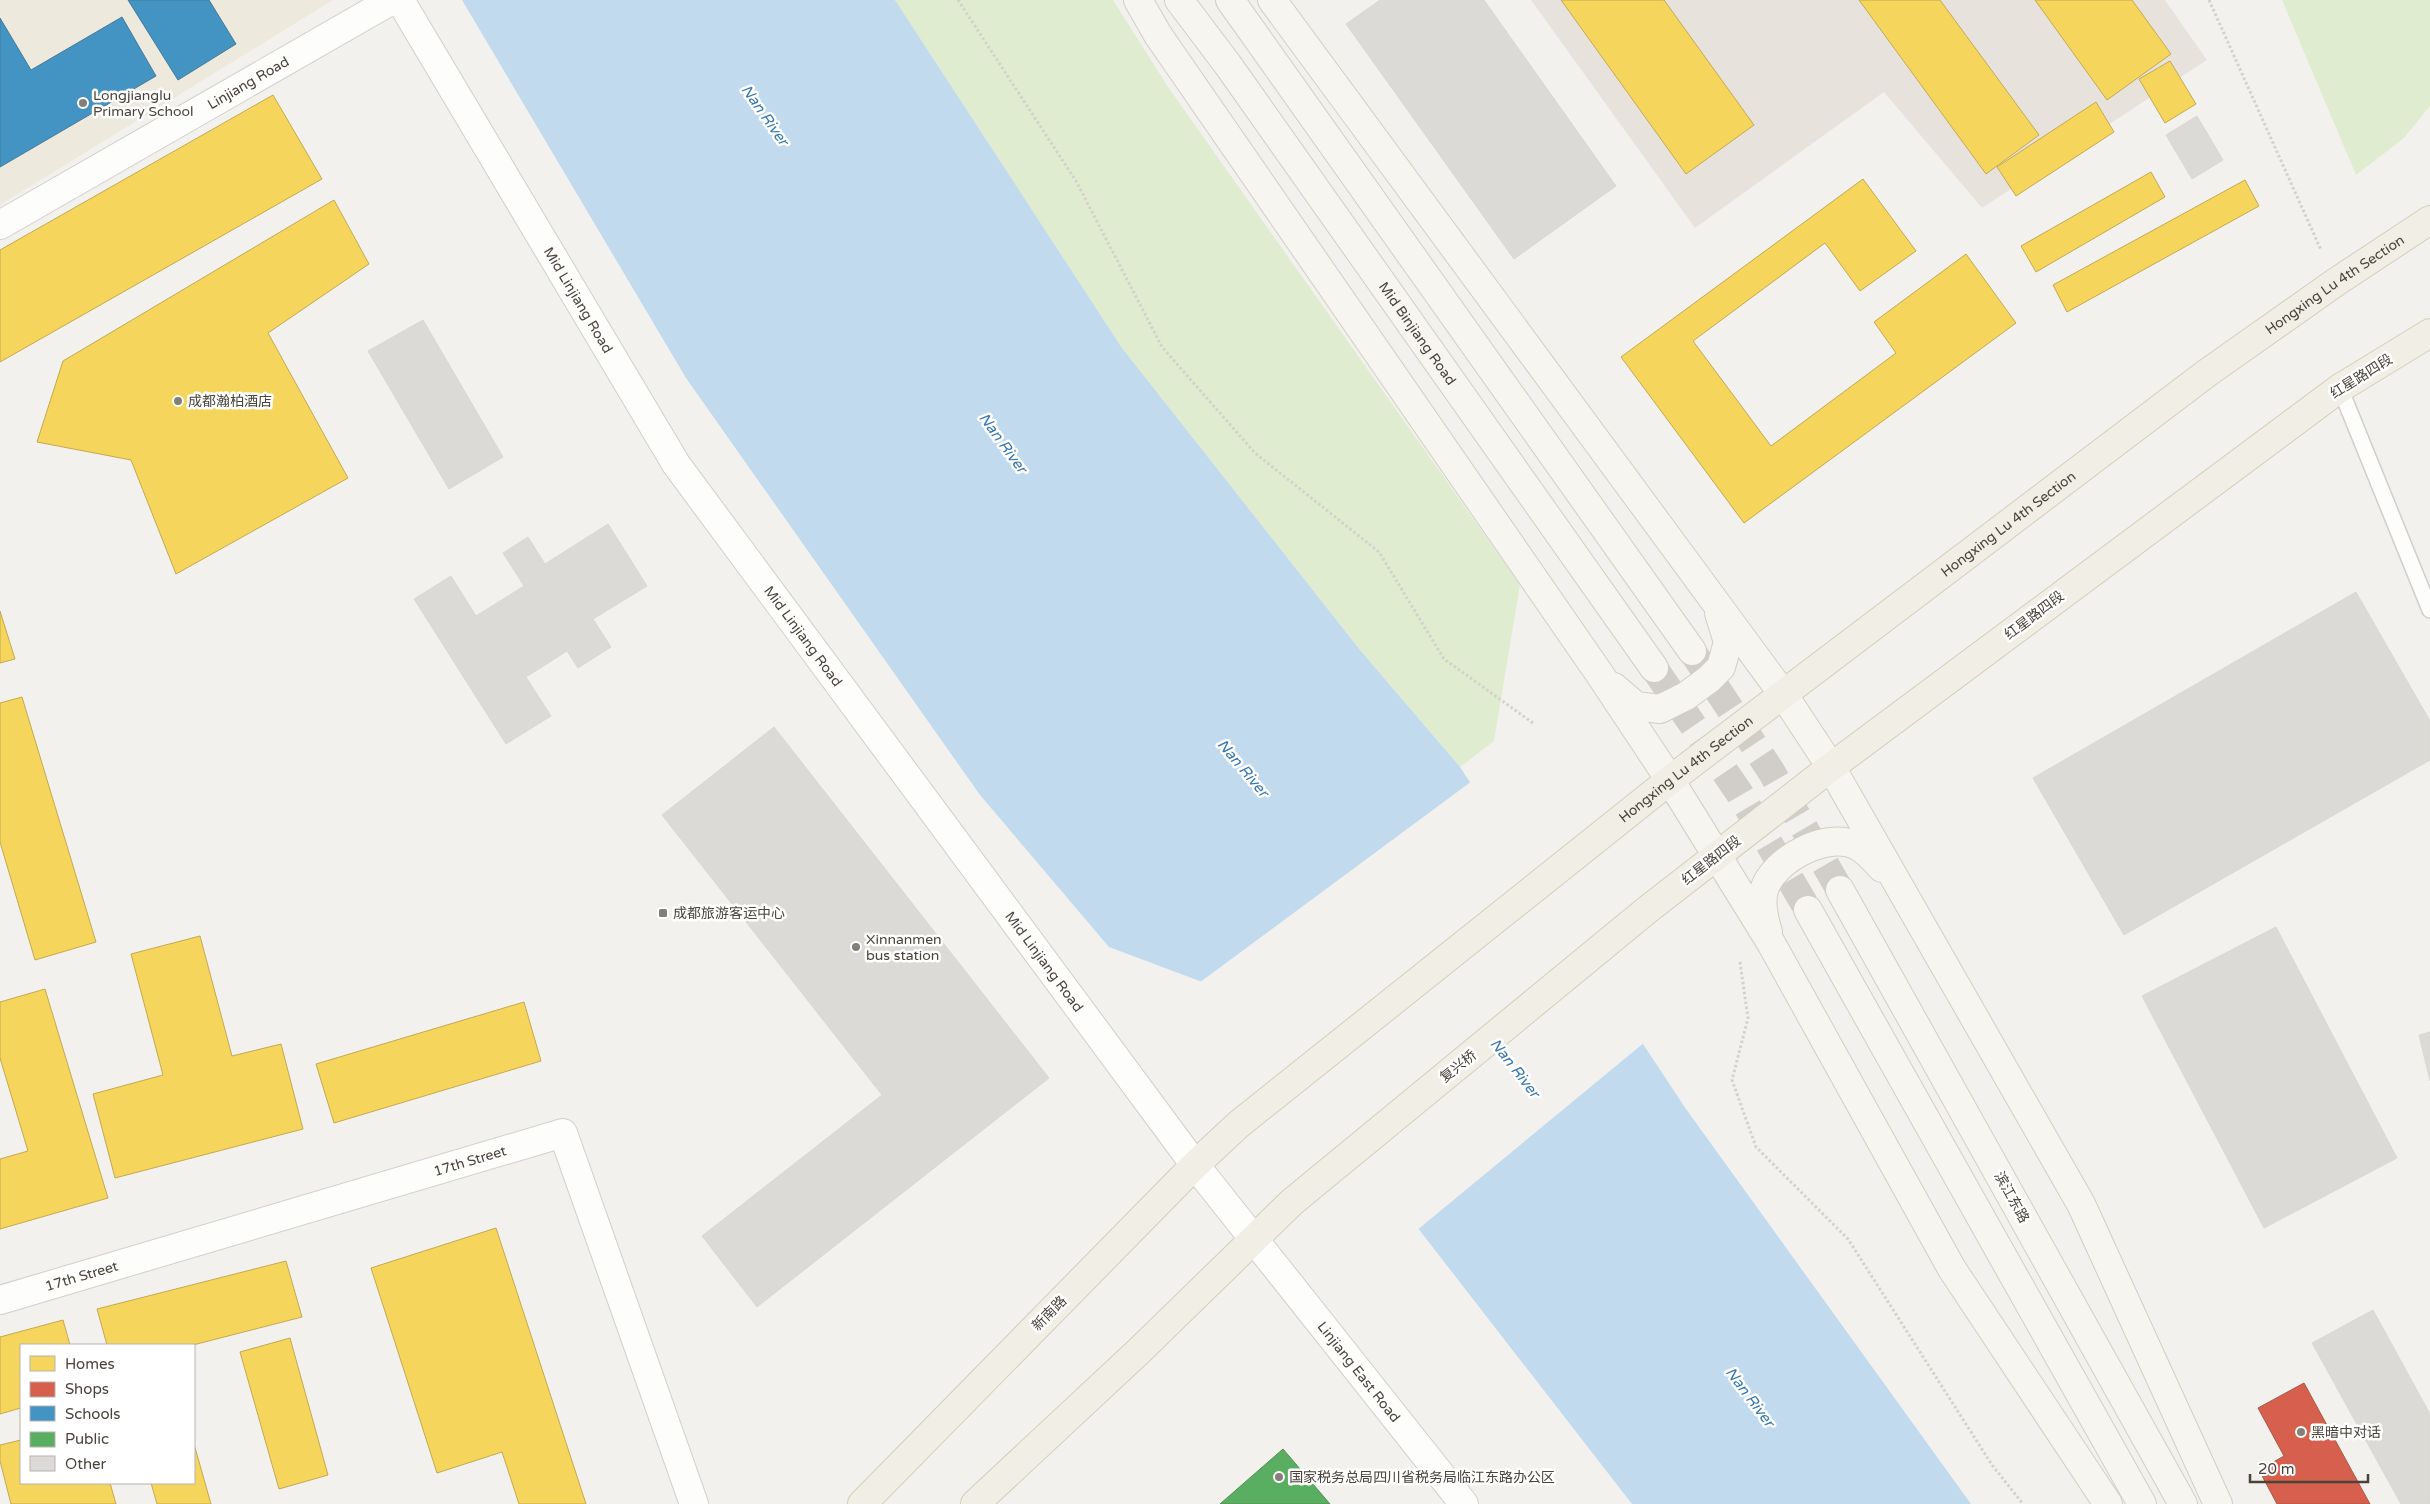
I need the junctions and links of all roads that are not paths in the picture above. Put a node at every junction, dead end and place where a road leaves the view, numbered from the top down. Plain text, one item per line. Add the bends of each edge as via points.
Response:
1 (392, 0) edge
2 (400, 0) edge
3 (1138, 0) edge
4 (1179, 0) edge
5 (1230, 0) edge
6 (1272, 0) edge
7 (2430, 220) edge
8 (0, 225) edge
9 (2430, 333) edge
10 (2340, 388) junction
11 (1716, 603) junction
12 (2430, 610) edge
13 (1692, 651) tunnel mouth
14 (1654, 668) tunnel mouth
15 (1601, 676) junction
16 (1783, 694) junction
17 (1831, 767) junction
18 (1670, 780) junction
19 (1716, 856) junction
20 (1894, 878) junction
21 (1840, 890) tunnel mouth
22 (1647, 910) joint
23 (1808, 910) tunnel mouth
24 (1771, 943) junction
25 (1239, 1124) joint
26 (1195, 1165) junction
27 (1254, 1240) junction
28 (0, 1300) edge
29 (694, 1504) edge
30 (862, 1504) edge
31 (975, 1504) edge
32 (1464, 1504) edge
33 (2108, 1504) edge
34 (2142, 1504) edge
35 (2183, 1504) edge
36 (2218, 1504) edge

1 - 8 street, Linjiang Road
2 - 26 street, Mid Linjiang Road via 676,464
3 - 15 main road via 1158,35
4 - 14 main road, Mid Binjiang Road
5 - 13 main road
6 - 11 main road
7 - 16 main road, Hongxing Lu 4th Section via 2206,373
9 - 10 main road, 红星路四段
10 - 12 lane
10 - 17 main road, 红星路四段
11 - 15 main road via 1728,642 1721,666 1686,696 1660,709 1636,706
11 - 16 main road
15 - 18 main road
16 - 17 main road
16 - 18 main road, Hongxing Lu 4th Section
17 - 19 main road, 红星路四段
17 - 20 main road
18 - 19 main road
18 - 25 main road, Hongxing Lu 4th Section
19 - 22 main road, 红星路四段
19 - 24 main road
20 - 24 main road via 1859,846 1838,841 1815,845 1781,864 1764,890 1762,913
20 - 36 main road via 2081,1204
21 - 35 main road, 滨江东路
22 - 27 main road, 复兴桥 via 1292,1202
23 - 34 main road
24 - 33 main road via 1952,1269
25 - 26 main road, 新南路
26 - 27 street, Mid Linjiang Road
26 - 30 main road, 新南路
27 - 31 main road
27 - 32 street, Linjiang East Road
28 - 29 street, 17th Street via 563,1133

